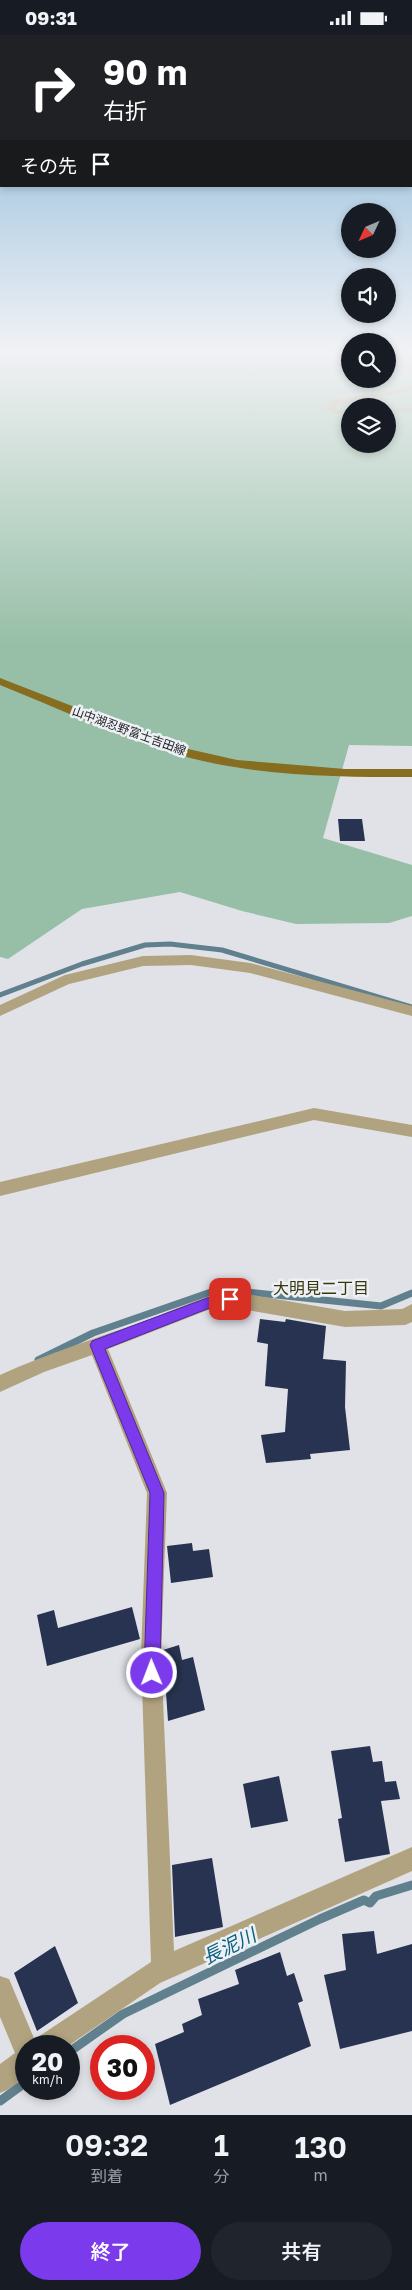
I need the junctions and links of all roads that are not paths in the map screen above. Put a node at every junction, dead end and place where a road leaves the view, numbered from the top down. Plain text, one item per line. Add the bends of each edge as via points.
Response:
1 (0, 681) edge
2 (412, 773) edge
3 (0, 1011) edge
4 (412, 1011) edge
5 (412, 1131) edge
6 (0, 1189) edge
7 (412, 1312) edge
8 (97, 1345) junction
9 (0, 1384) edge
10 (412, 1859) edge
11 (163, 1969) junction
12 (0, 1988) edge
13 (20, 2035) edge
14 (63, 2035) edge
15 (15, 2069) edge
16 (0, 2080) edge

1 - 2 main road, 山中湖忍野富士吉田線 via 171,749 237,764 345,773
3 - 4 street via 65,980 143,961 190,960 250,968
5 - 6 street via 314,1114
7 - 8 street via 405,1317 345,1319 230,1299 207,1303
8 - 9 street
8 - 11 street via 157,1493 151,1653
10 - 11 street
11 - 14 street
12 - 13 street
15 - 16 street

